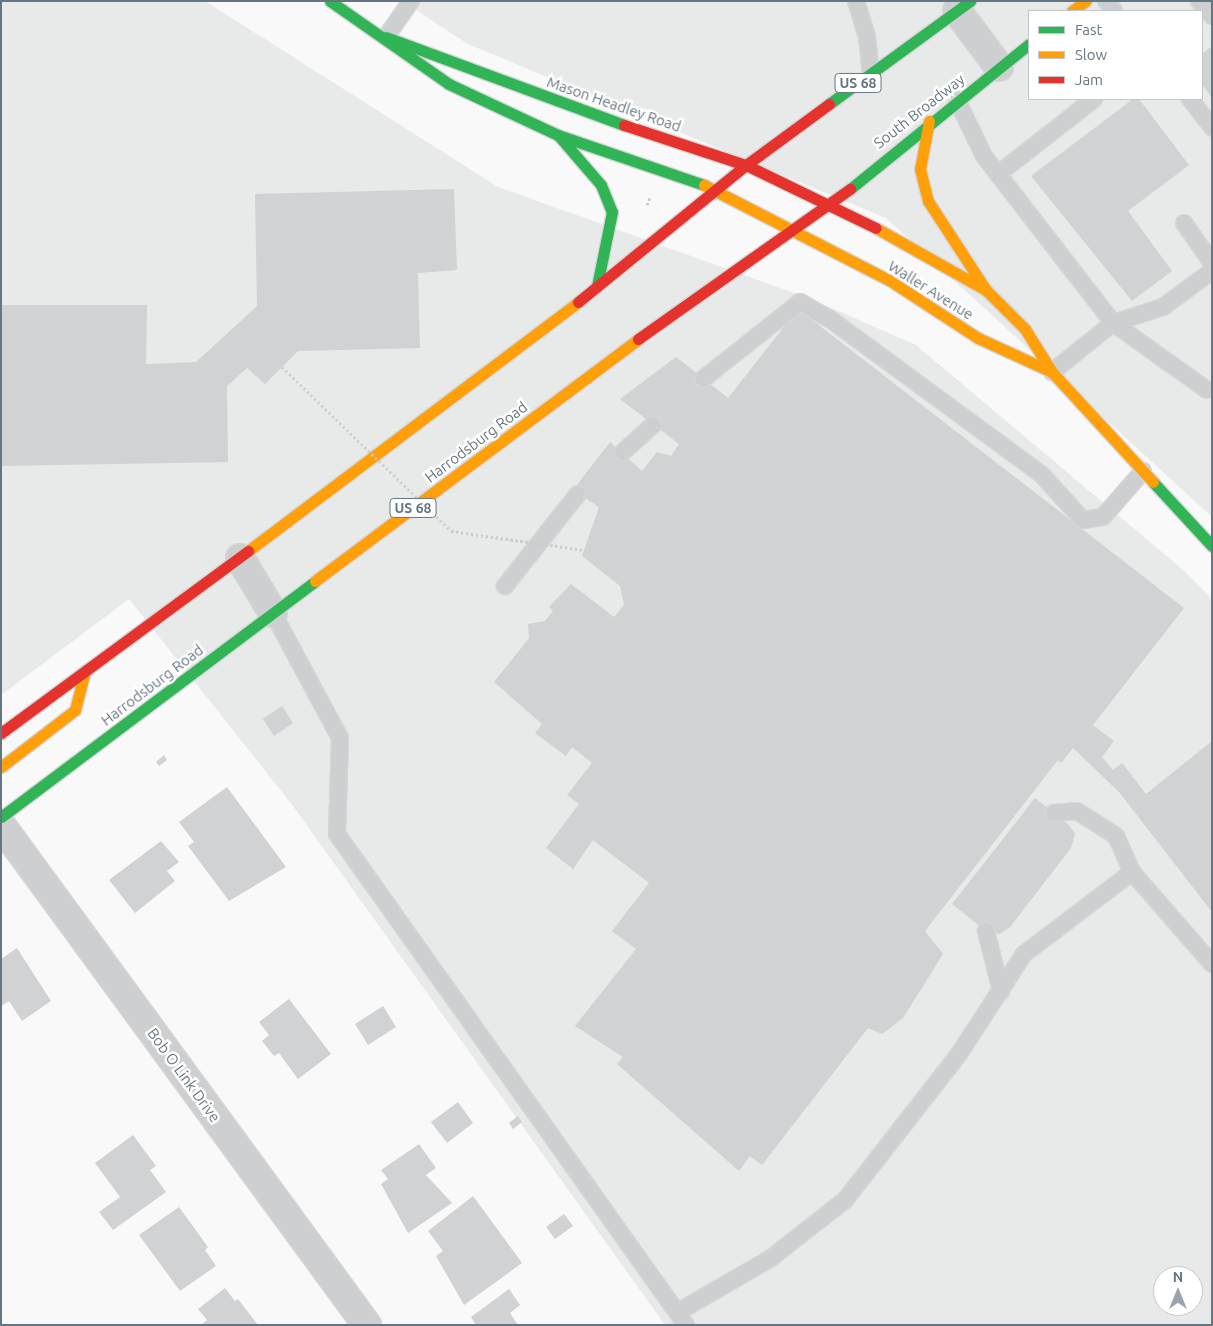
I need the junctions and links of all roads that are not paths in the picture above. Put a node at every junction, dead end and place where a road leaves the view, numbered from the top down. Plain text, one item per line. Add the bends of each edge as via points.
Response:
1 (330, 1) edge
2 (411, 1) edge
3 (856, 1) edge
4 (1086, 1) edge
5 (1199, 1) edge
6 (958, 4) edge
7 (1073, 10) edge
8 (1212, 16) edge
9 (386, 36) junction
10 (1028, 45) edge
11 (999, 67) junction
12 (871, 74) junction
13 (957, 100) junction
14 (1093, 100) edge
15 (1191, 100) edge
16 (929, 121) junction
17 (1212, 127) edge
18 (558, 135) junction
19 (746, 165) junction
20 (998, 174) junction
21 (716, 189) junction
22 (830, 206) junction
23 (1184, 223) dead end
24 (796, 231) junction
25 (1212, 263) edge
26 (1212, 271) edge
27 (597, 286) junction
28 (986, 290) junction
29 (1113, 323) junction
30 (1052, 372) junction
31 (703, 379) dead end
32 (1210, 390) edge
33 (653, 424) dead end
34 (623, 452) dead end
35 (1143, 471) junction
36 (578, 494) dead end
37 (1212, 546) edge
38 (240, 558) junction
39 (505, 586) dead end
40 (273, 613) junction
41 (85, 672) junction
42 (1, 733) edge
43 (1, 767) edge
44 (1054, 813) dead end
45 (1, 817) edge
46 (1, 825) edge
47 (1132, 872) junction
48 (986, 931) dead end
49 (1212, 964) edge
50 (1001, 991) junction
51 (682, 1319) edge
52 (367, 1325) edge

1 - 9 main road, Mason Headley Road
2 - 9 lane
3 - 12 lane via 867,36
4 - 7 main road
5 - 8 lane
6 - 11 street
6 - 12 main road, US 68
9 - 18 main road, Mason Headley Road via 449,84
9 - 19 main road, Mason Headley Road via 469,64 592,114
10 - 11 main road, South Broadway / US 68
11 - 13 main road, South Broadway / US 68
12 - 19 main road, US 68
13 - 16 main road, South Broadway / US 68
13 - 20 lane
14 - 20 lane
15 - 17 lane
16 - 22 main road, South Broadway / US 68
16 - 28 main road via 920,169 928,202
18 - 21 main road, Mason Headley Road
18 - 27 main road via 601,185 612,212
19 - 21 main road, US 68
19 - 22 main road, Mason Headley Road
20 - 29 lane
21 - 24 main road, Mason Headley Road
21 - 27 main road, US 68
22 - 24 main road, Harrodsburg Road / US 68
22 - 28 main road, Waller Avenue
23 - 25 lane
24 - 30 main road, Waller Avenue via 936,308 978,338
24 - 40 main road, Harrodsburg Road / US 68 via 640,338
26 - 29 lane via 1162,307
27 - 38 main road, US 68 via 514,355
28 - 30 main road, Waller Avenue via 1025,329
29 - 30 lane
29 - 32 lane
30 - 35 main road, Waller Avenue
31 - 35 lane via 800,302 830,319 1042,475 1083,520 1103,517
33 - 34 lane
35 - 37 main road, Waller Avenue
36 - 39 lane
38 - 40 street
38 - 41 main road, US 68
40 - 45 main road, Harrodsburg Road / US 68
40 - 51 lane via 340,738 337,834
41 - 42 main road, US 68
41 - 43 main road via 75,710
44 - 47 lane via 1077,810 1116,836 1122,857
46 - 52 street, Bob O Link Drive
47 - 49 lane
47 - 50 lane via 1024,954
48 - 50 lane
50 - 51 lane via 959,1054 845,1200 771,1258

